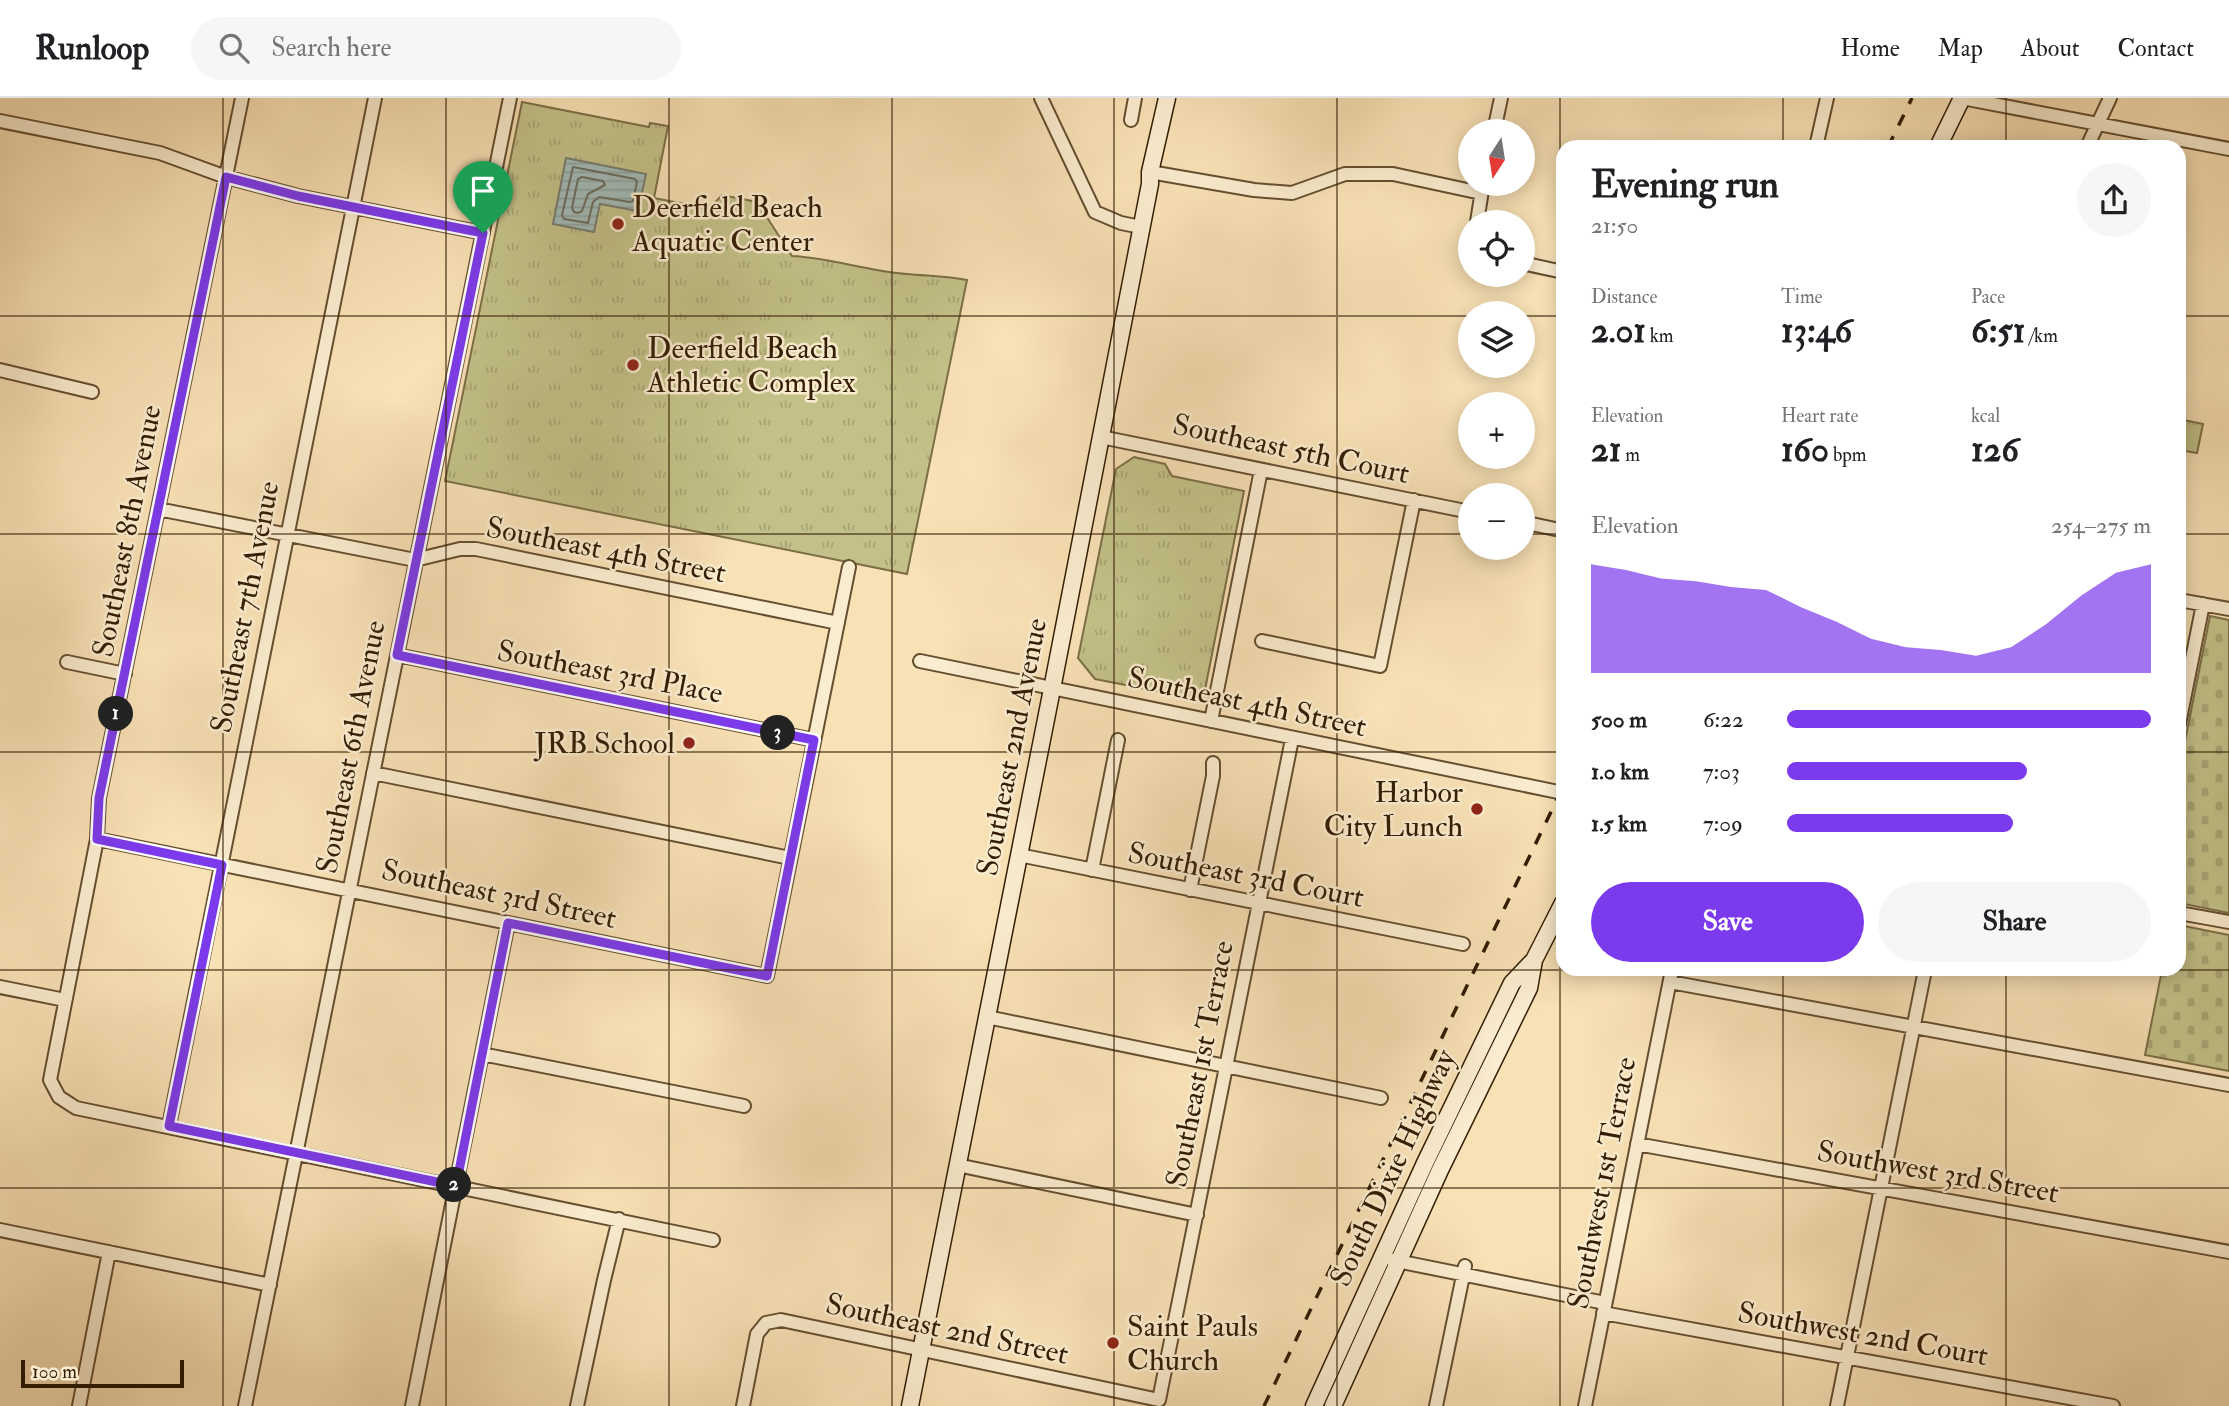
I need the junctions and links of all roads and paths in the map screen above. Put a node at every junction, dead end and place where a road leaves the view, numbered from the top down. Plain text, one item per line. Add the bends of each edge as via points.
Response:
1 (242, 98) edge
2 (375, 98) edge
3 (510, 98) edge
4 (1041, 98) edge
5 (1135, 98) edge
6 (1167, 98) edge
7 (1501, 98) edge
8 (1827, 98) edge
9 (1962, 98) edge
10 (2110, 98) edge
11 (1497, 119) edge
12 (1131, 120) dead end
13 (0, 121) edge
14 (2096, 125) junction
15 (1818, 140) edge
16 (1941, 140) edge
17 (2090, 140) edge
18 (2179, 140) edge
19 (2186, 141) edge
20 (2229, 149) edge
21 (1150, 172) junction
22 (226, 177) junction
23 (1458, 184) edge
24 (353, 208) junction
25 (1141, 227) junction
26 (483, 233) junction
27 (1535, 266) edge
28 (1556, 270) edge
29 (0, 370) edge
30 (92, 392) dead end
31 (1101, 437) junction
32 (1261, 470) junction
33 (1414, 500) junction
34 (158, 509) junction
35 (1458, 509) edge
36 (1535, 525) edge
37 (1556, 529) edge
38 (286, 535) junction
39 (415, 560) junction
40 (849, 567) dead end
41 (2186, 601) edge
42 (2203, 604) junction
43 (2229, 609) edge
44 (838, 624) junction
45 (1262, 641) dead end
46 (397, 655) junction
47 (920, 661) dead end
48 (67, 662) dead end
49 (125, 674) junction
50 (1052, 689) junction
51 (2186, 689) edge
52 (1211, 721) junction
53 (1292, 739) junction
54 (814, 740) junction
55 (1118, 740) dead end
56 (1213, 763) dead end
57 (373, 774) junction
58 (1556, 792) edge
59 (97, 839) junction
60 (1019, 855) junction
61 (790, 858) junction
62 (222, 865) junction
63 (1092, 870) junction
64 (350, 890) junction
65 (1190, 890) junction
66 (1259, 904) junction
67 (2186, 914) edge
68 (1556, 917) edge
69 (2229, 922) edge
70 (508, 923) junction
71 (1463, 944) dead end
72 (1534, 960) junction
73 (1671, 976) edge
74 (1924, 976) edge
75 (0, 987) edge
76 (65, 1000) junction
77 (987, 1017) junction
78 (1913, 1026) junction
79 (482, 1054) junction
80 (1226, 1066) junction
81 (2229, 1085) edge
82 (1381, 1098) dead end
83 (744, 1106) dead end
84 (169, 1126) junction
85 (1637, 1144) junction
86 (296, 1153) junction
87 (957, 1165) junction
88 (456, 1186) junction
89 (1879, 1188) junction
90 (1197, 1215) junction
91 (620, 1219) junction
92 (0, 1230) edge
93 (713, 1240) dead end
94 (109, 1251) junction
95 (2229, 1252) edge
96 (1382, 1257) junction
97 (1399, 1262) junction
98 (1464, 1271) junction
99 (270, 1285) junction
100 (1604, 1308) junction
101 (921, 1350) junction
102 (1848, 1357) junction
103 (1159, 1400) joint
104 (79, 1406) edge
105 (245, 1406) edge
106 (412, 1406) edge
107 (578, 1406) edge
108 (743, 1406) edge
109 (910, 1406) edge
110 (1314, 1406) edge
111 (1333, 1406) edge
112 (1436, 1406) edge
113 (1584, 1406) edge
114 (1837, 1406) edge
115 (2113, 1406) edge

1 - 22 street, Southeast 8th Avenue
2 - 24 street, Southeast 7th Avenue
3 - 26 street, Southeast 6th Avenue
4 - 25 street via 1095,212
5 - 12 street
6 - 21 street, Southeast 2nd Avenue
7 - 11 street
8 - 15 street
9 - 14 street
9 - 16 street
10 - 14 street
13 - 22 street via 160,153
14 - 17 street
14 - 18 street
19 - 20 street
21 - 23 street via 1292,193 1345,174 1392,174
21 - 25 street, Southeast 2nd Avenue
22 - 24 street
22 - 34 street, Southeast 8th Avenue
24 - 26 street
24 - 38 street, Southeast 7th Avenue
25 - 31 street, Southeast 2nd Avenue
26 - 39 street, Southeast 6th Avenue
27 - 28 street
29 - 30 street
31 - 32 street, Southeast 5th Court
31 - 50 street, Southeast 2nd Avenue
32 - 33 street, Southeast 5th Court
32 - 52 street
33 - 35 street, Southeast 5th Court
33 - 45 street via 1380,666
34 - 38 street, Southeast 4th Street
34 - 49 street, Southeast 8th Avenue
36 - 37 street
38 - 39 street, Southeast 4th Street
38 - 62 street, Southeast 7th Avenue
39 - 44 street, Southeast 4th Street via 476,549
39 - 46 street, Southeast 6th Avenue
40 - 44 street
41 - 42 street
42 - 43 street
42 - 51 street
44 - 54 street
46 - 54 street, Southeast 3rd Place
46 - 57 street, Southeast 6th Avenue
47 - 50 street, Southeast 4th Street
48 - 49 street
49 - 59 street, Southeast 8th Avenue via 99,798
50 - 52 street, Southeast 4th Street
50 - 60 street, Southeast 2nd Avenue
52 - 53 street, Southeast 4th Street
53 - 58 street, Southeast 4th Street
53 - 66 street, Southeast 1st Terrace
54 - 61 street
55 - 63 street
56 - 65 street
57 - 61 street
57 - 64 street, Southeast 6th Avenue
59 - 62 street, Southeast 3rd Street
59 - 76 street, Southeast 8th Avenue
60 - 63 street, Southeast 3rd Court
60 - 77 street, Southeast 2nd Avenue
61 - 70 street, Southeast 3rd Street via 767,976
62 - 64 street, Southeast 3rd Street
62 - 84 street, Southeast 7th Avenue
63 - 65 street, Southeast 3rd Court
64 - 70 street, Southeast 3rd Street
64 - 86 street, Southeast 6th Avenue
65 - 66 street, Southeast 3rd Court
66 - 71 street, Southeast 3rd Court
66 - 80 street, Southeast 1st Terrace
67 - 69 street
68 - 72 street, South Dixie Highway
70 - 79 street
72 - 96 street, South Dixie Highway via 1512,983
72 - 97 street, South Dixie Highway via 1529,988
73 - 78 street
73 - 85 street, Southwest 1st Terrace
74 - 78 street
75 - 76 street
76 - 84 street, Southeast 8th Avenue via 50,1080 59,1097 76,1108
77 - 80 street
77 - 87 street, Southeast 2nd Avenue
78 - 81 street
78 - 89 street
79 - 83 street
79 - 88 street
80 - 82 street
80 - 90 street, Southeast 1st Terrace
84 - 86 street
85 - 89 street, Southwest 3rd Street
85 - 100 street, Southwest 1st Terrace
86 - 88 street
86 - 99 street, Southeast 6th Avenue
87 - 90 street
87 - 101 street, Southeast 2nd Avenue
88 - 91 street
88 - 106 street
89 - 95 street, Southwest 3rd Street
89 - 102 street
90 - 103 street, Southeast 1st Terrace
91 - 93 street
91 - 107 street
92 - 94 street
94 - 99 street
94 - 104 street
96 - 97 street, Southwest 2nd Court
96 - 110 street, South Dixie Highway
97 - 98 street, Southwest 2nd Court
97 - 111 street, South Dixie Highway
98 - 100 street, Southwest 2nd Court
98 - 112 street
99 - 105 street, Southeast 6th Avenue
100 - 102 street, Southwest 2nd Court
100 - 113 street, Southwest 1st Terrace
101 - 103 street, Southeast 2nd Street
101 - 108 street, Southeast 2nd Street via 780,1320 765,1322 757,1334
101 - 109 street, Southeast 2nd Avenue
102 - 114 street
102 - 115 street, Southwest 2nd Court

